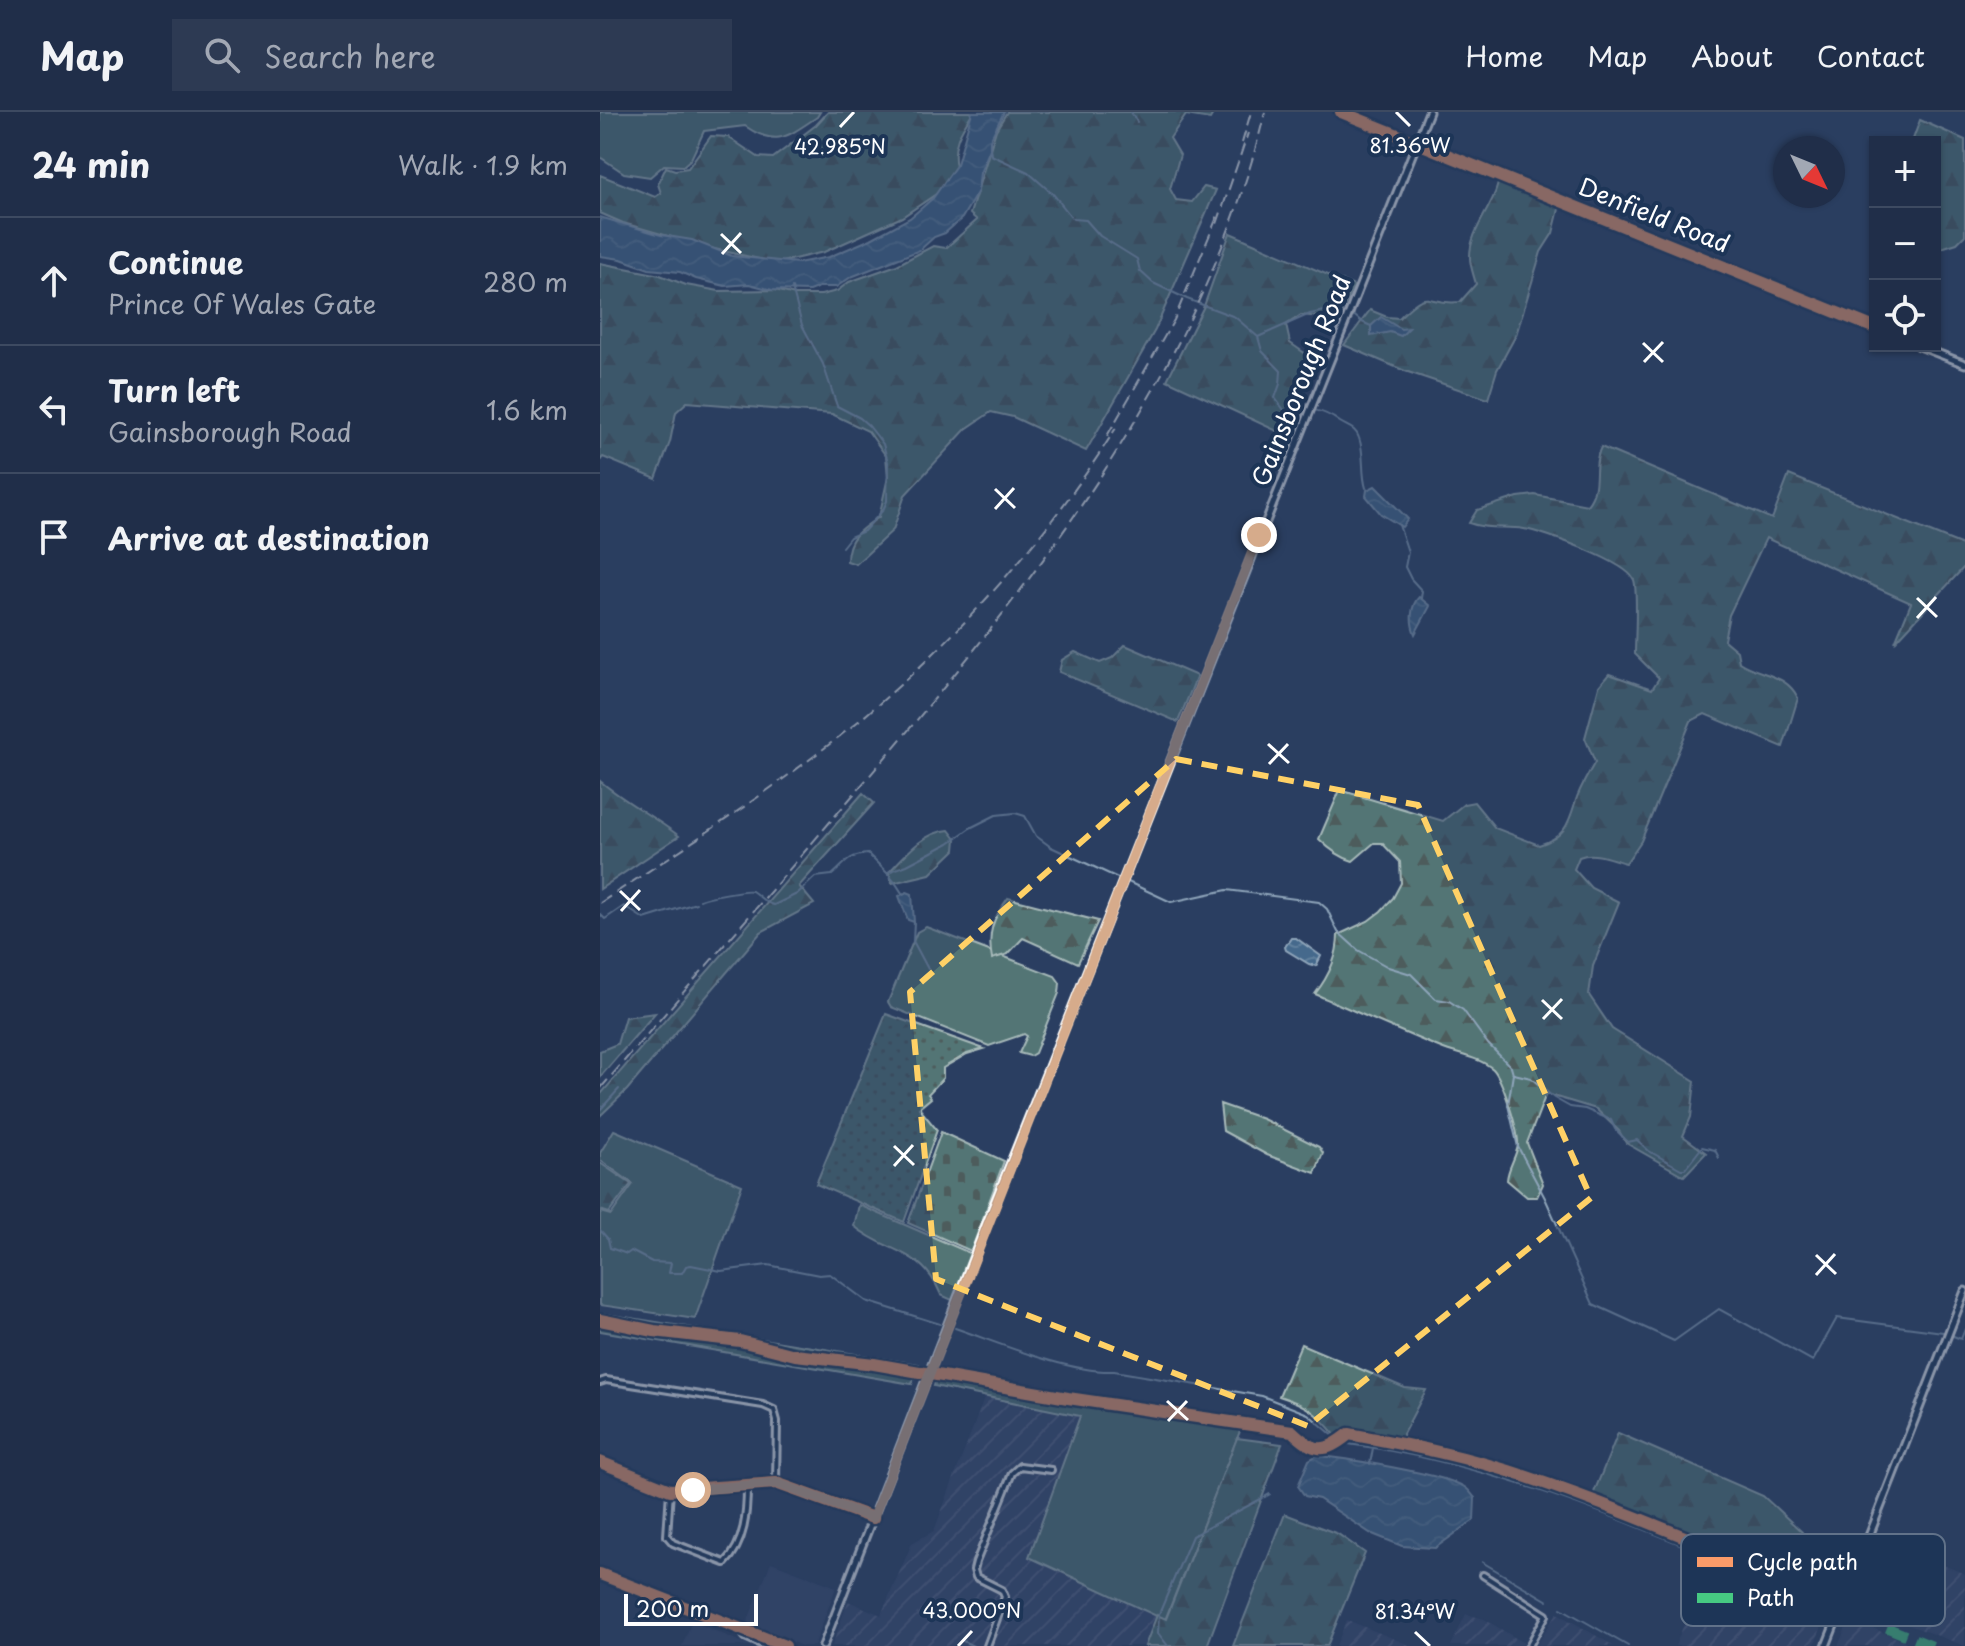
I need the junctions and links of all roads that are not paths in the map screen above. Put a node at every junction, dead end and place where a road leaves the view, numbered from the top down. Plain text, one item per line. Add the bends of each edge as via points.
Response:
1 (1341, 112) edge
2 (1429, 112) edge
3 (1416, 144) junction
4 (1869, 326) edge
5 (1934, 352) edge
6 (1965, 364) edge
7 (1965, 1291) edge
8 (600, 1382) edge
9 (600, 1462) edge
10 (1051, 1470) dead end
11 (776, 1483) junction
12 (747, 1486) junction
13 (670, 1490) junction
14 (873, 1518) junction
15 (1870, 1534) edge
16 (600, 1574) edge
17 (1483, 1575) dead end
18 (1834, 1626) edge
19 (741, 1631) junction
20 (766, 1646) edge
21 (785, 1646) edge
22 (823, 1646) edge
23 (987, 1646) edge
24 (1529, 1646) edge
25 (1826, 1646) edge

1 - 3 street
2 - 3 main road, Gainsborough Road
3 - 4 main road, Denfield Road
3 - 14 main road, Gainsborough Road
5 - 6 main road
7 - 15 main road
8 - 11 street via 774,1410
9 - 13 street
10 - 23 street via 1020,1466 1012,1473 976,1562 976,1577 1002,1590 1005,1597
11 - 12 street
11 - 14 street
12 - 13 street
12 - 13 street via 747,1519 725,1563 667,1536
14 - 22 main road, Gainsborough Road
16 - 19 main road
17 - 24 street via 1546,1615
18 - 25 main road
19 - 20 main road
19 - 21 main road

